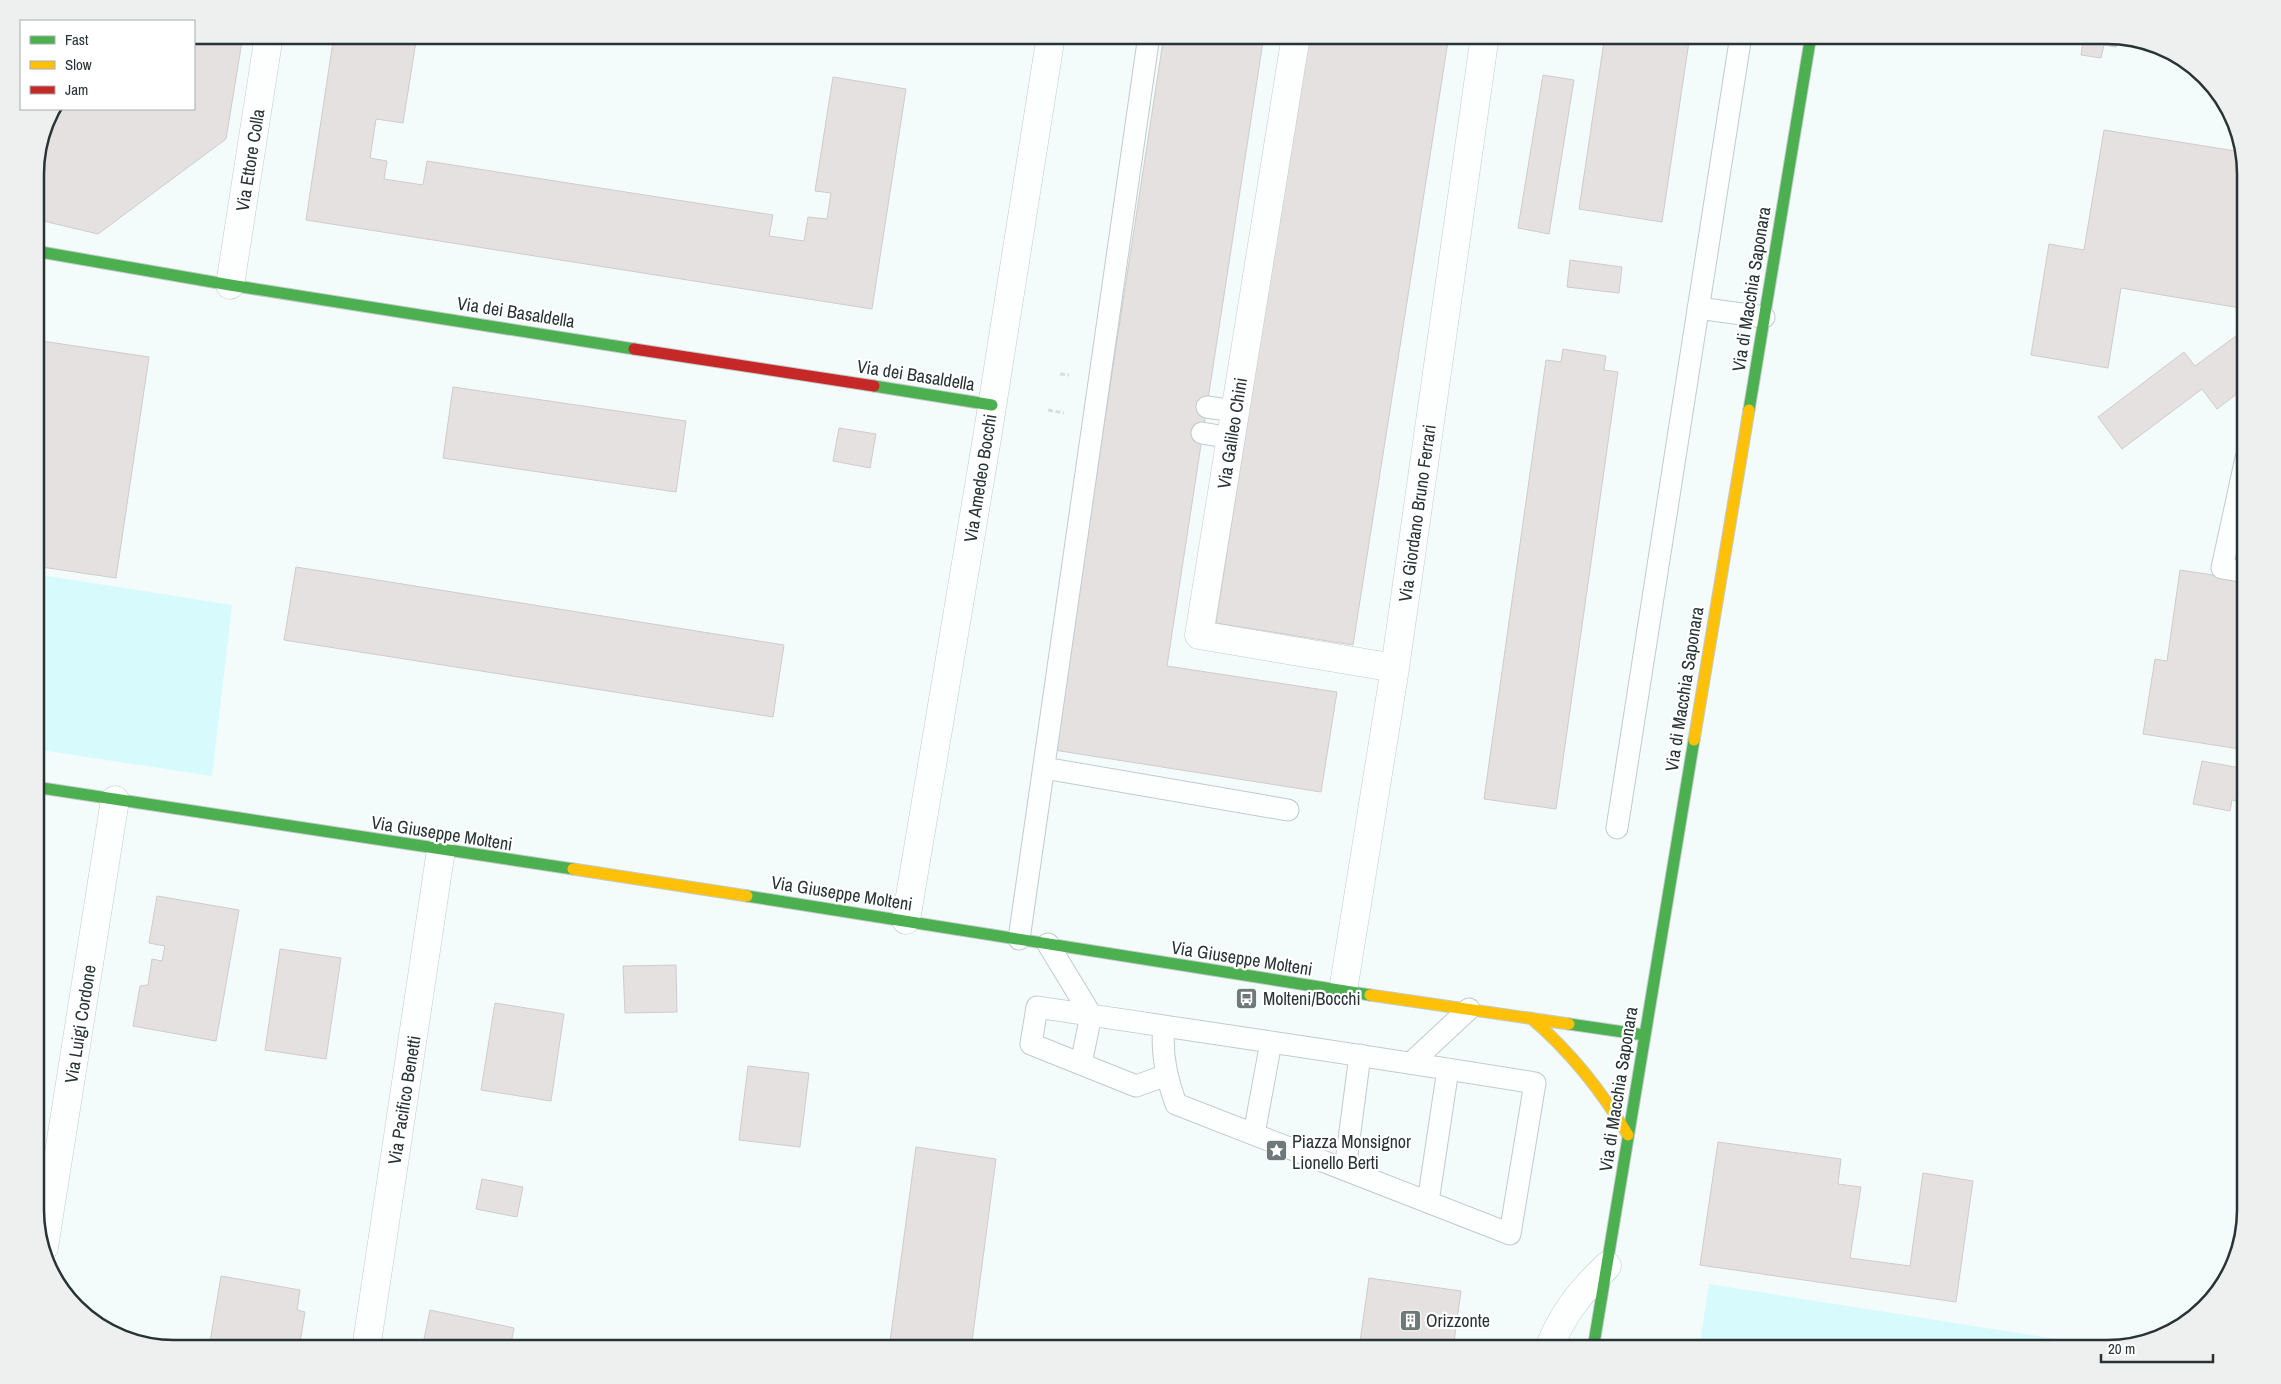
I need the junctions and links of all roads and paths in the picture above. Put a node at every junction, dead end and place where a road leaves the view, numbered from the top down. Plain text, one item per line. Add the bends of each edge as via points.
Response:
1 (268, 44) edge
2 (1050, 44) edge
3 (1148, 44) edge
4 (1295, 44) edge
5 (1484, 44) edge
6 (1740, 44) edge
7 (1809, 44) edge
8 (44, 253) edge
9 (230, 285) junction
10 (1698, 308) junction
11 (1764, 316) junction
12 (992, 405) junction
13 (1207, 407) dead end
14 (1048, 410) dead end
15 (1055, 411) dead end
16 (1235, 412) junction
17 (1202, 433) dead end
18 (1231, 438) junction
19 (2237, 499) edge
20 (2237, 570) edge
21 (1395, 668) junction
22 (1044, 768) junction
23 (44, 788) edge
24 (116, 800) junction
25 (1288, 810) dead end
26 (1618, 828) dead end
27 (441, 850) junction
28 (906, 920) junction
29 (1019, 939) junction
30 (1048, 944) junction
31 (1343, 991) junction
32 (1469, 1009) junction
33 (1091, 1015) junction
34 (1531, 1018) junction
35 (1164, 1026) junction
36 (1644, 1035) junction
37 (1271, 1042) junction
38 (1360, 1055) junction
39 (1412, 1063) junction
40 (1081, 1064) junction
41 (1448, 1069) junction
42 (1167, 1075) junction
43 (1254, 1134) junction
44 (1628, 1135) junction
45 (1345, 1170) junction
46 (1428, 1202) junction
47 (46, 1235) edge
48 (1607, 1266) junction
49 (367, 1340) edge
50 (1553, 1340) edge
51 (1595, 1340) edge

1 - 9 street, Via Ettore Colla
2 - 12 street, Via Amedeo Bocchi
3 - 22 lane via 1104,390
4 - 16 street, Via Galileo Chini
5 - 21 street, Via Giordano Bruno Ferrari
6 - 10 lane
7 - 11 street, Via di Macchia Saponara
8 - 9 street, Via dei Basaldella
9 - 12 street, Via dei Basaldella
10 - 11 lane
10 - 26 lane
11 - 36 street, Via di Macchia Saponara
12 - 28 street, Via Amedeo Bocchi
13 - 16 lane
14 - 15 path
16 - 18 street, Via Galileo Chini
17 - 18 lane
18 - 21 street, Via Galileo Chini via 1199,635
19 - 20 lane via 2222,568
21 - 31 street, Via Giordano Bruno Ferrari
22 - 25 lane
22 - 29 lane
23 - 24 street, Via Giuseppe Molteni
24 - 27 street, Via Giuseppe Molteni
24 - 47 street, Via Luigi Cordone
27 - 28 street, Via Giuseppe Molteni
27 - 49 street, Via Pacifico Benetti
28 - 29 street, Via Giuseppe Molteni
29 - 30 street, Via Giuseppe Molteni
30 - 31 street, Via Giuseppe Molteni
30 - 33 lane
31 - 32 street, Via Giuseppe Molteni
32 - 34 street, Via Giuseppe Molteni
32 - 39 lane
33 - 35 lane
33 - 40 lane
33 - 40 lane via 1037,1008 1031,1044
34 - 36 street, Via Giuseppe Molteni
34 - 44 street via 1584,1068
35 - 37 lane
35 - 42 lane via 1162,1038
36 - 44 street, Via di Macchia Saponara
37 - 38 lane
37 - 43 lane
38 - 39 lane
38 - 45 lane
39 - 41 lane
40 - 42 lane via 1136,1086
41 - 46 lane
41 - 46 lane via 1535,1084 1510,1234
42 - 43 lane via 1176,1104
43 - 45 lane
44 - 48 street, Via di Macchia Saponara
45 - 46 lane
48 - 50 street via 1568,1309
48 - 51 street, Via di Macchia Saponara

